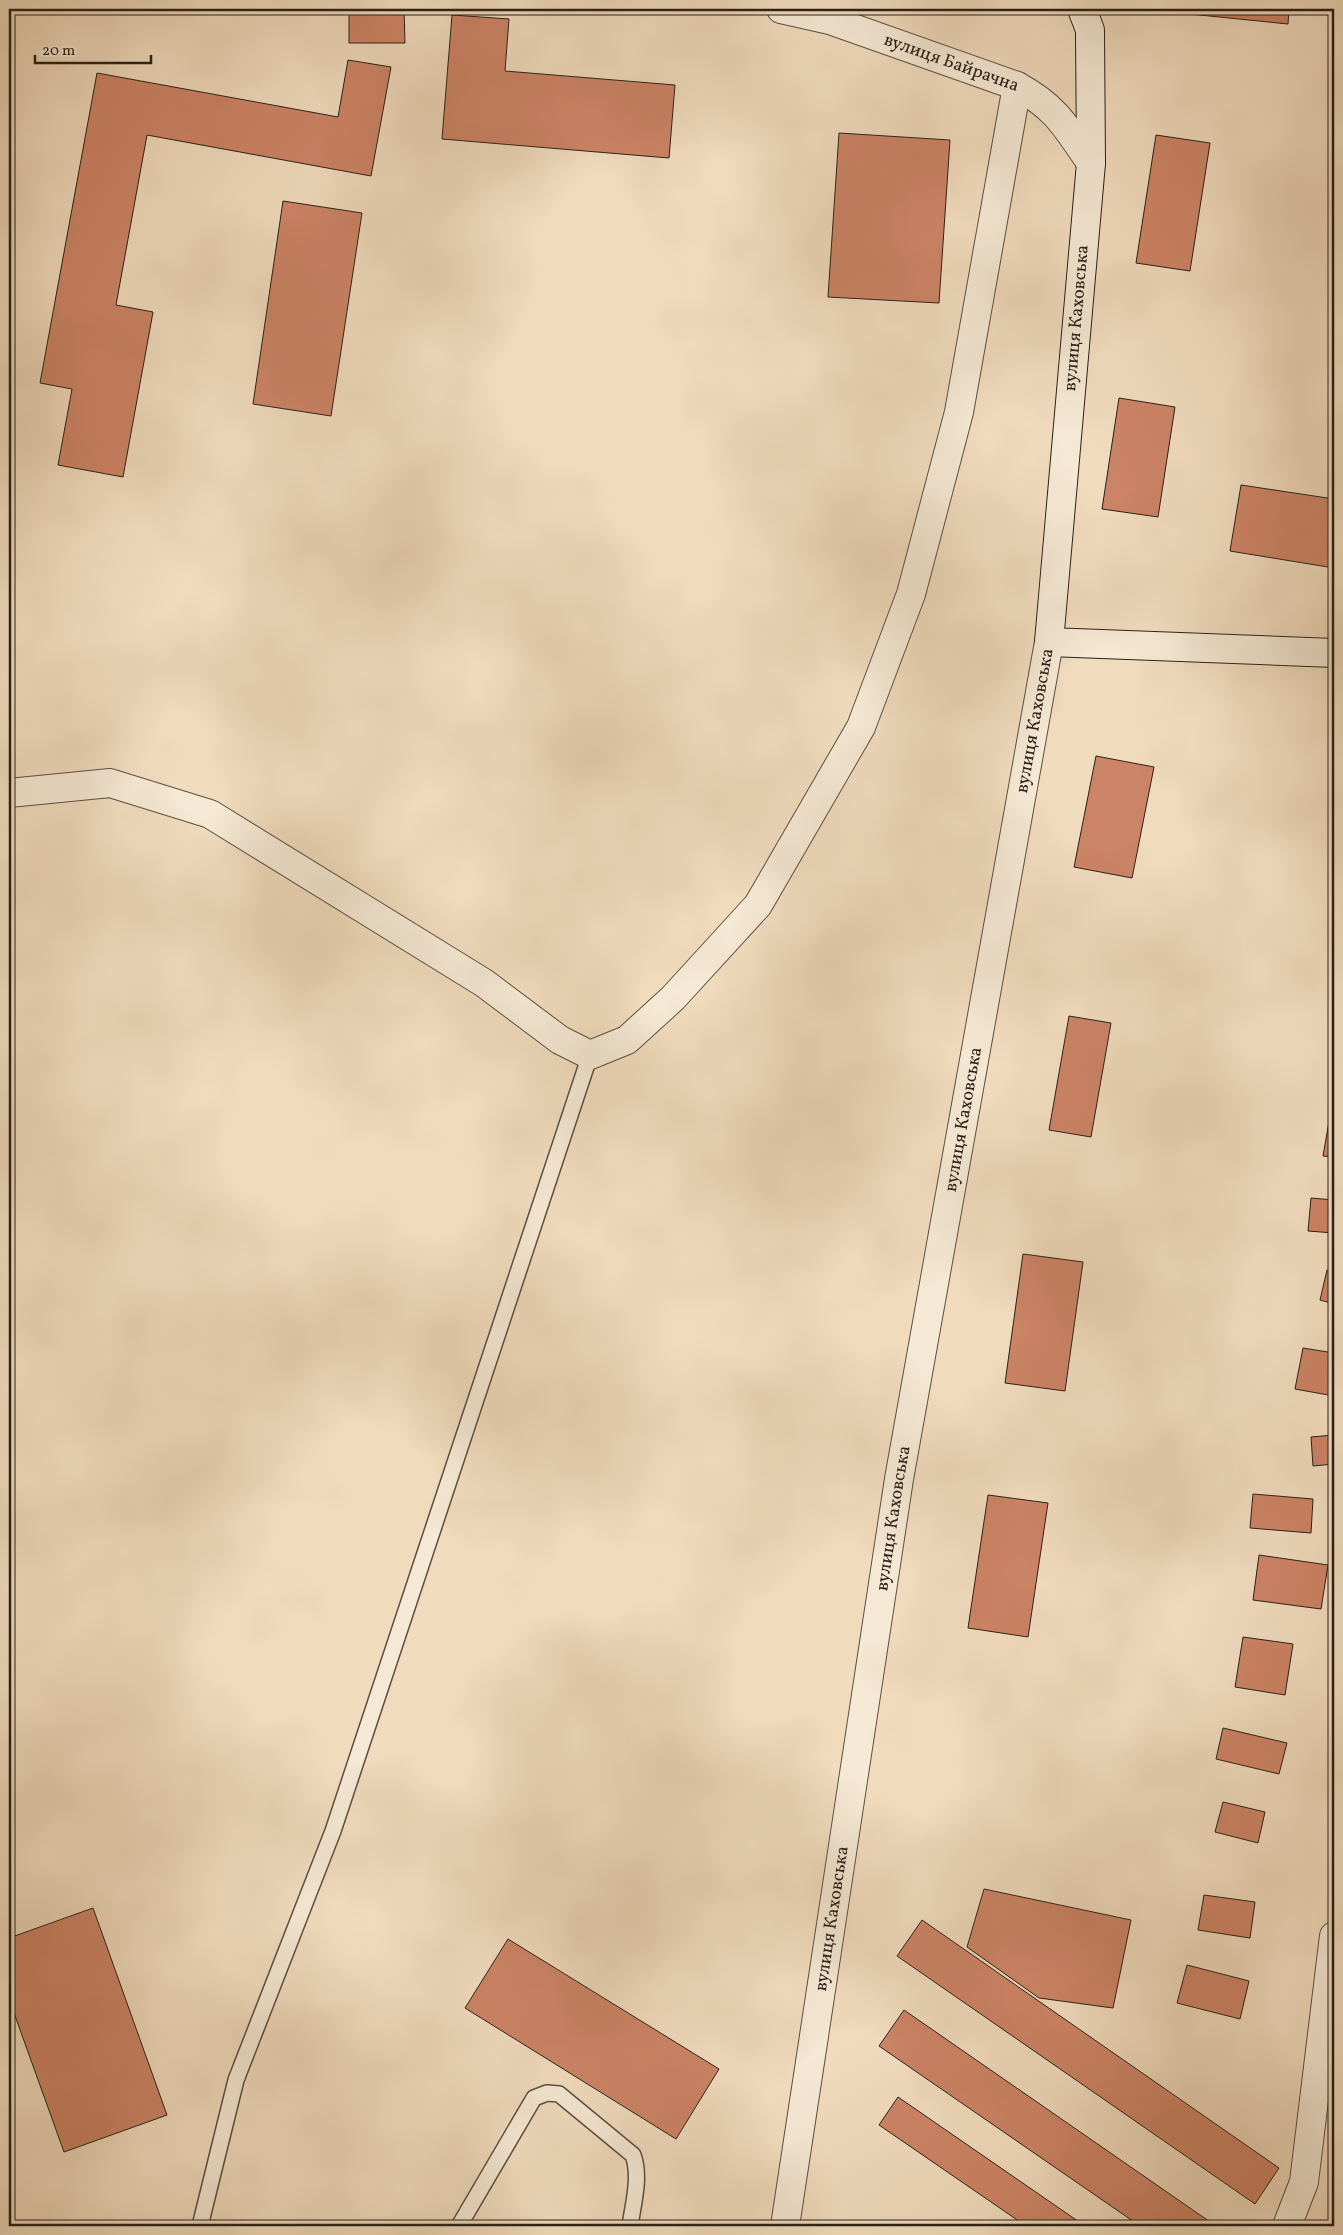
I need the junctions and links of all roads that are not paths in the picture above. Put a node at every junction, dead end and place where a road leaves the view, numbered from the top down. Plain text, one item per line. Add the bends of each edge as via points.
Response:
1 (781, 9) edge
2 (1082, 9) edge
3 (1017, 86) junction
4 (1091, 163) junction
5 (1049, 642) junction
6 (1334, 653) edge
7 (9, 793) edge
8 (590, 1055) junction
9 (1334, 1936) edge
10 (200, 2226) edge
11 (459, 2226) edge
12 (630, 2226) edge
13 (786, 2226) edge
14 (1287, 2226) edge

1 - 3 street, вулиця Байрачна via 830,20
2 - 4 street, вулиця Каховська via 1090,30
3 - 4 street, вулиця Байрачна via 1040,99 1058,115
3 - 8 street via 959,412 911,594 861,727 758,905 673,998 628,1040
4 - 5 street, вулиця Каховська
5 - 6 street
5 - 13 street, вулиця Каховська via 899,1479
7 - 8 street via 110,783 210,814 484,983 560,1040
8 - 10 lane via 333,1831 236,2080
9 - 14 street via 1304,2182
11 - 12 lane via 534,2098 547,2093 559,2094 633,2156 637,2174

